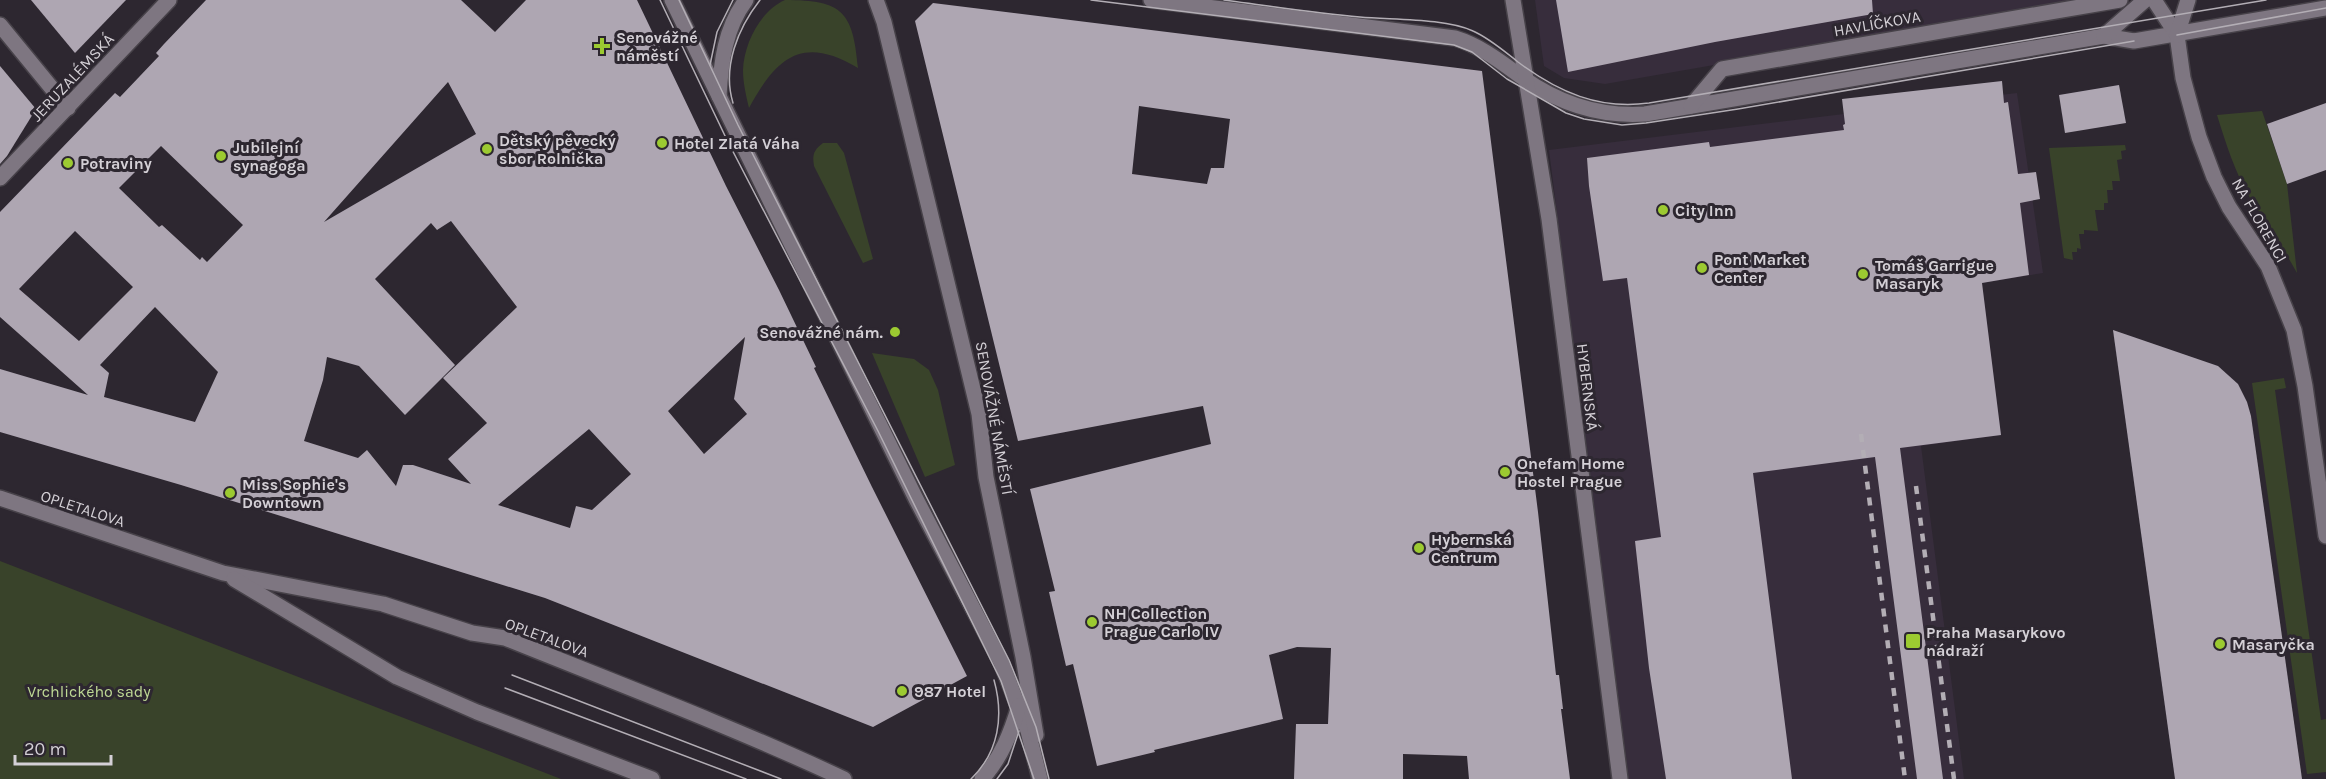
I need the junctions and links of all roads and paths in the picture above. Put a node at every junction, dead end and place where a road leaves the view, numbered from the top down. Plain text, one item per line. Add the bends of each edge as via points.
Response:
1 (168, 0) edge
2 (672, 0) edge
3 (746, 0) edge
4 (876, 0) edge
5 (1151, 0) edge
6 (1513, 0) edge
7 (2120, 0) edge
8 (2145, 0) edge
9 (2154, 0) edge
10 (2188, 0) edge
11 (2326, 8) edge
12 (0, 25) edge
13 (2176, 35) junction
14 (2104, 36) junction
15 (1527, 80) junction
16 (718, 99) junction
17 (1691, 106) junction
18 (68, 108) junction
19 (0, 178) edge
20 (0, 498) edge
21 (2326, 536) edge
22 (224, 573) junction
23 (1019, 706) junction
24 (1040, 778) edge
25 (652, 779) edge
26 (844, 779) edge
27 (982, 779) edge
28 (1620, 779) edge

1 - 18 street, JERUZALÉMSKÁ
2 - 16 street, SENOVÁŽNÉ NÁMĚSTÍ
3 - 16 street via 724,47
4 - 24 street, SENOVÁŽNÉ NÁMĚSTÍ via 979,414 986,477 1036,727
5 - 15 street via 1455,38 1485,51
6 - 15 street, HYBERNSKÁ
7 - 17 street, HAVLÍČKOVA via 1722,69
8 - 14 street
9 - 13 street, NA FLORENCI
10 - 13 street
11 - 13 street
12 - 18 street
13 - 14 street via 2134,41
13 - 21 street, NA FLORENCI via 2183,78 2214,177 2268,266 2294,330
14 - 17 street
15 - 17 street via 1560,99 1620,116
15 - 28 street, HYBERNSKÁ via 1549,219
16 - 23 street, SENOVÁŽNÉ NÁMĚSTÍ via 1001,662
18 - 19 street, JERUZALÉMSKÁ
20 - 22 street, OPLETALOVA
22 - 25 street, OPLETALOVA via 397,677
22 - 26 street, OPLETALOVA via 383,604 472,633 505,638 698,715
23 - 24 street, SENOVÁŽNÉ NÁMĚSTÍ
23 - 27 street via 1004,747

